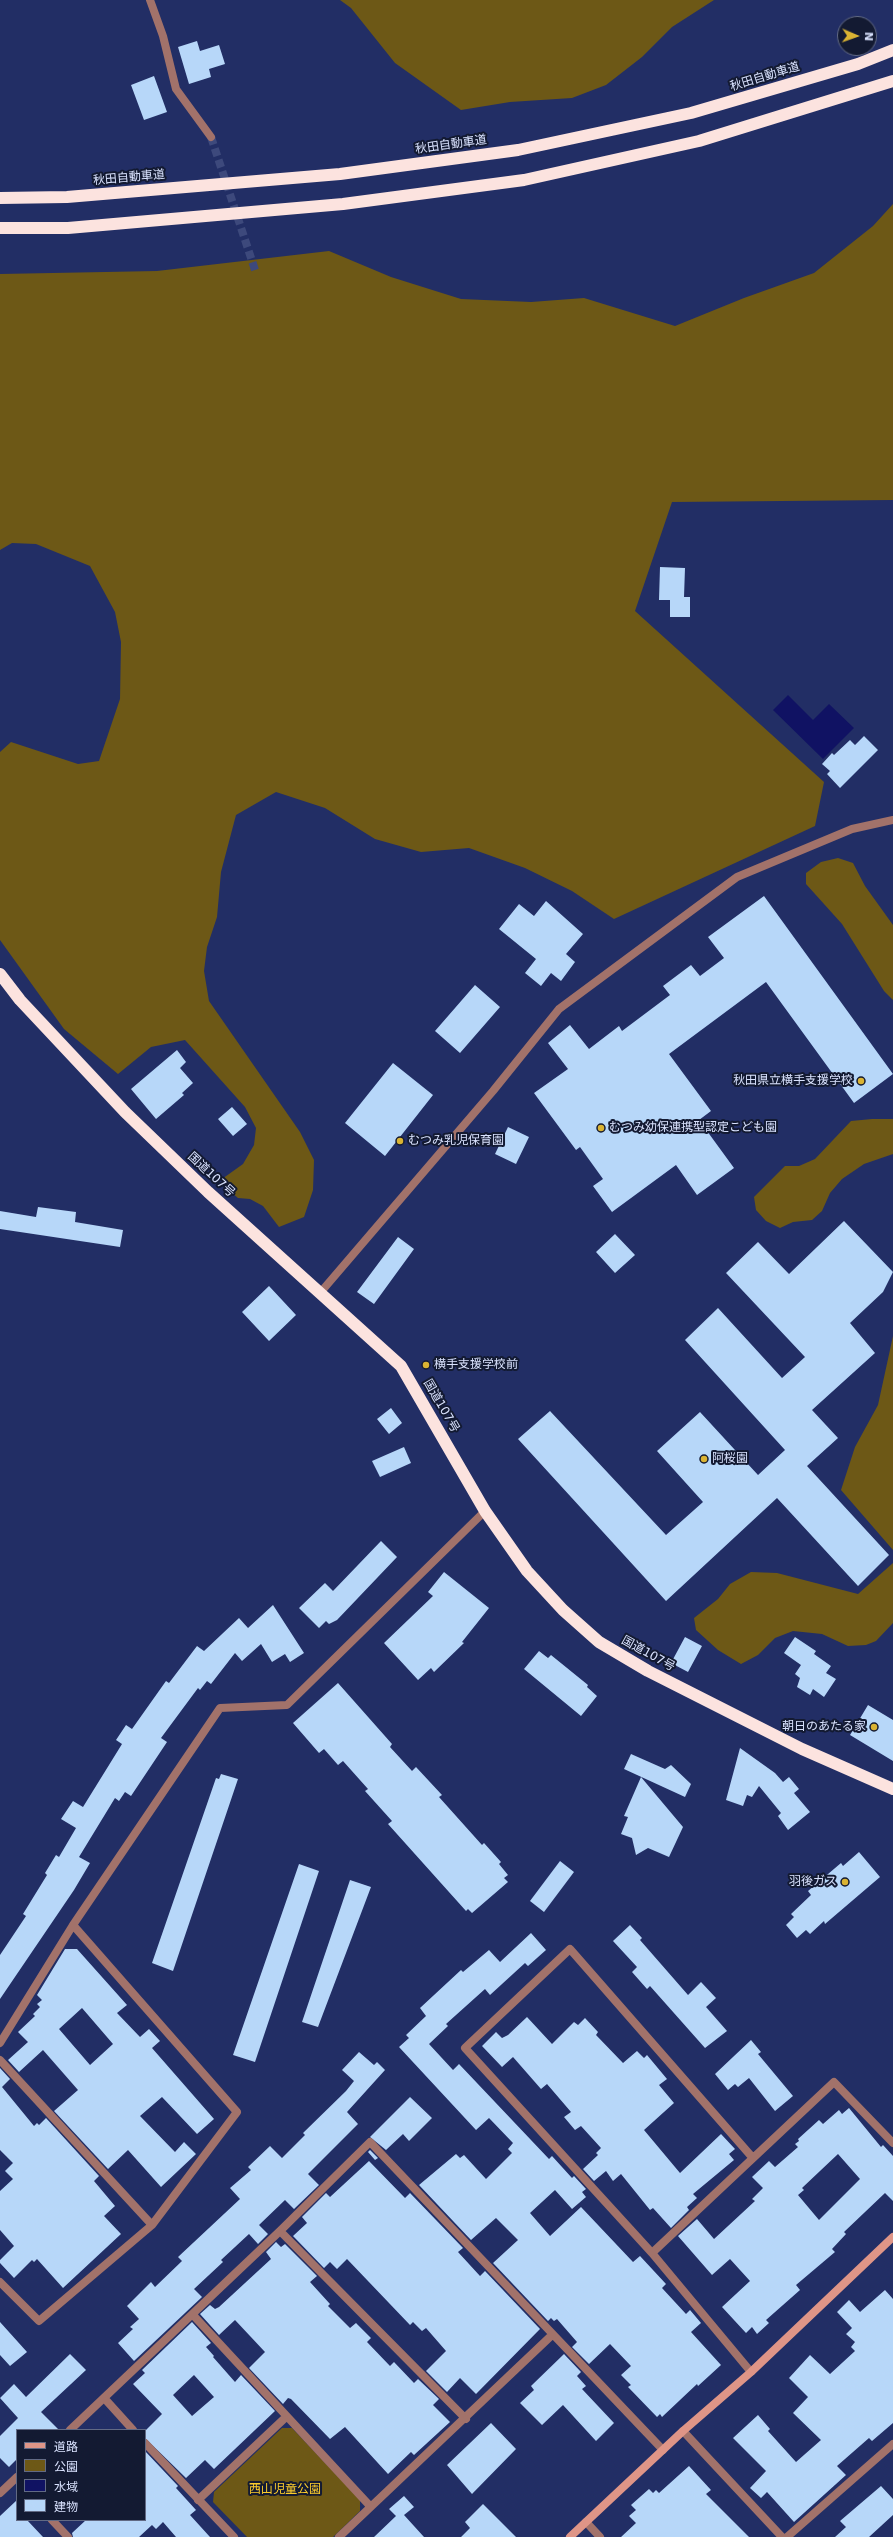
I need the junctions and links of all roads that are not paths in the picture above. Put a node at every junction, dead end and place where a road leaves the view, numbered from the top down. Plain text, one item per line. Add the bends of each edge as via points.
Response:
1 (150, 0) edge
2 (893, 50) edge
3 (893, 82) edge
4 (211, 137) tunnel mouth
5 (0, 198) edge
6 (0, 228) edge
7 (893, 820) edge
8 (0, 974) edge
9 (320, 1293) junction
10 (485, 1511) junction
11 (893, 1789) edge
12 (73, 1925) junction
13 (0, 2043) edge
14 (0, 2060) edge
15 (893, 2143) edge
16 (752, 2157) junction
17 (152, 2225) junction
18 (280, 2231) junction
19 (893, 2237) edge
20 (652, 2253) junction
21 (2, 2288) edge
22 (193, 2315) junction
23 (552, 2335) junction
24 (751, 2372) junction
25 (105, 2399) junction
26 (286, 2417) junction
27 (466, 2419) junction
28 (71, 2429) edge
29 (133, 2429) edge
30 (683, 2431) junction
31 (146, 2443) edge
32 (893, 2444) edge
33 (663, 2450) junction
34 (16, 2480) edge
35 (2, 2488) edge
36 (198, 2500) junction
37 (370, 2506) junction
38 (53, 2521) edge
39 (586, 2522) junction
40 (68, 2537) edge
41 (234, 2537) edge
42 (339, 2537) edge
43 (570, 2537) edge
44 (600, 2537) edge
45 (782, 2537) edge
46 (787, 2537) edge

1 - 4 street via 163,36 176,89
2 - 5 highway, 秋田自動車道 via 858,64 691,113 518,150 340,174 67,197
3 - 6 highway via 699,142 524,180 343,204 68,228
7 - 9 street via 852,829 737,877 559,1009 493,1091
8 - 9 highway, 国道107号 via 20,1000 124,1112
9 - 10 highway, 国道107号 via 401,1366
10 - 11 highway, 国道107号 via 527,1571 562,1610 599,1642 648,1671 795,1746
10 - 12 street via 287,1705 220,1708
12 - 13 street
12 - 17 street via 237,2112
14 - 17 street
15 - 16 street via 834,2082
16 - 20 street
16 - 20 street via 570,1949 466,2048
17 - 21 street via 39,2321
18 - 22 street
18 - 23 street via 370,2142
18 - 27 street
19 - 24 street
20 - 24 street
22 - 25 street
22 - 26 street
23 - 27 street
23 - 33 street
24 - 30 street
25 - 28 street
25 - 29 street
26 - 36 street
26 - 37 street
27 - 37 street
30 - 33 street
30 - 45 street
31 - 36 street
32 - 46 street
33 - 39 street
34 - 35 street
36 - 41 street
37 - 42 street
38 - 40 street
39 - 43 street
39 - 44 street

